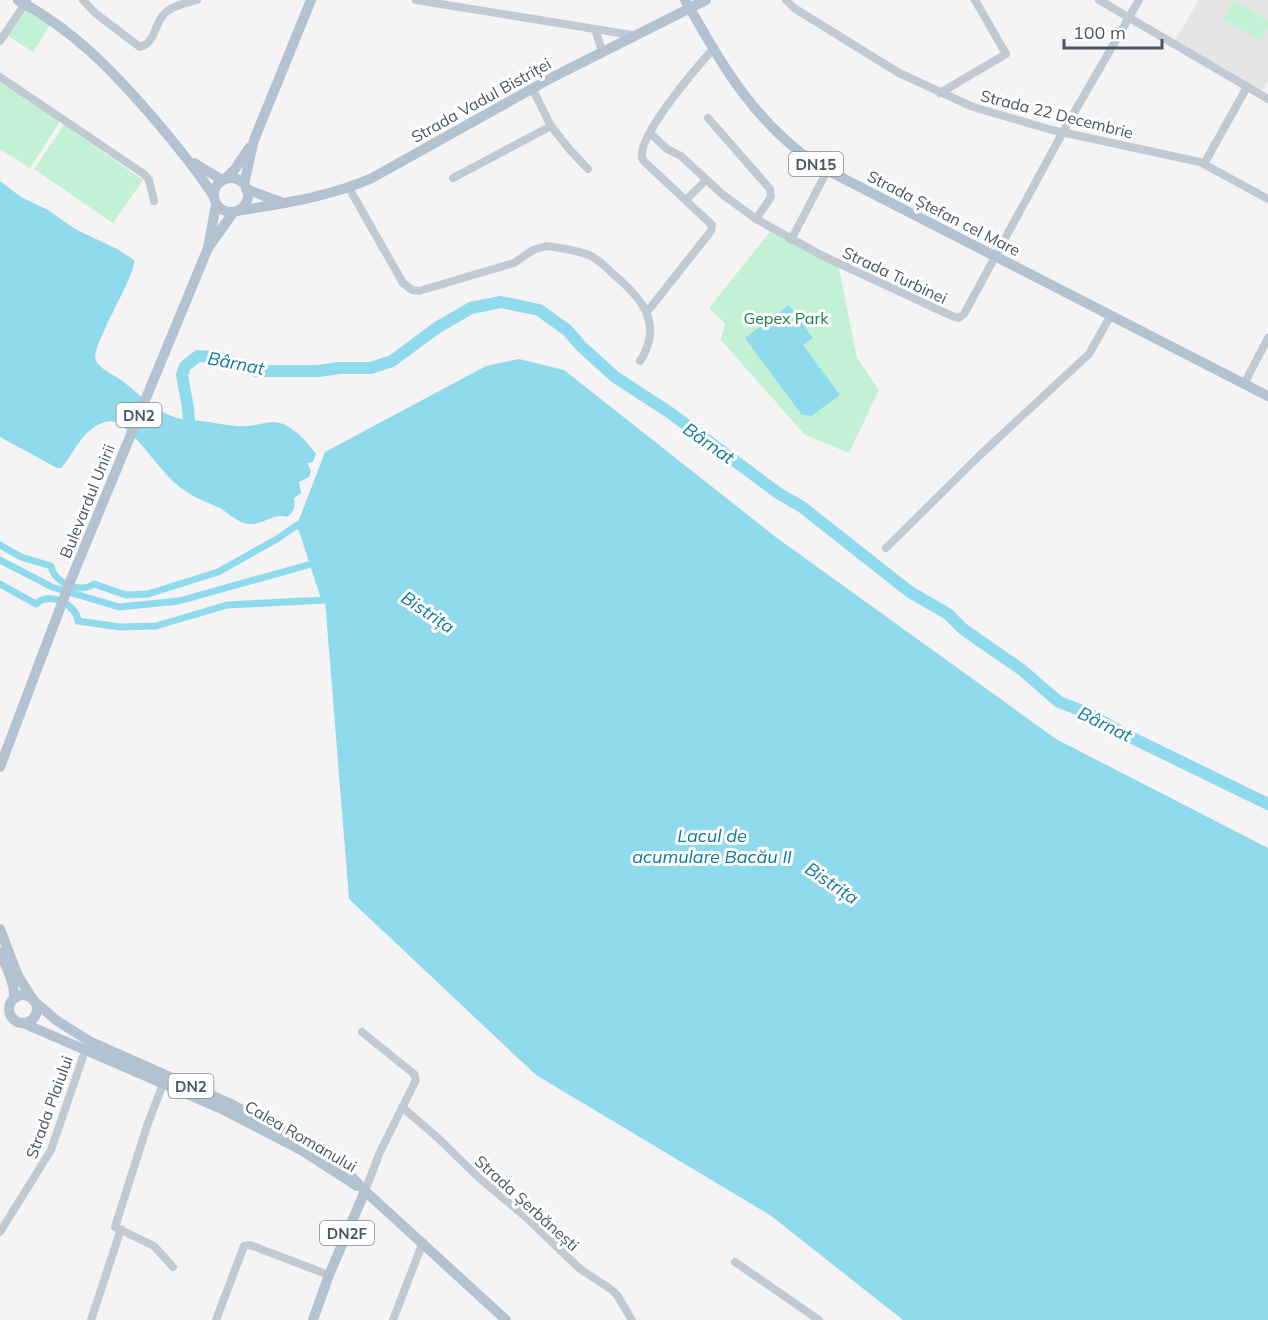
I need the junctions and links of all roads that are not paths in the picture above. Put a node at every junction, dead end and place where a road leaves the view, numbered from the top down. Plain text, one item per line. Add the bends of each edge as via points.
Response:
1 (83, 0) edge
2 (197, 0) edge
3 (311, 0) edge
4 (416, 0) edge
5 (706, 0) edge
6 (786, 0) edge
7 (975, 0) edge
8 (1099, 0) edge
9 (1139, 0) edge
10 (24, 1) edge
11 (687, 4) edge
12 (1129, 18) junction
13 (595, 29) junction
14 (632, 35) junction
15 (0, 41) edge
16 (713, 49) junction
17 (602, 51) junction
18 (0, 77) edge
19 (1247, 87) junction
20 (532, 88) junction
21 (940, 93) junction
22 (1268, 99) edge
23 (708, 118) dead end
24 (551, 126) junction
25 (1063, 132) junction
26 (650, 133) junction
27 (254, 140) junction
28 (191, 161) junction
29 (1204, 164) junction
30 (588, 169) dead end
31 (827, 171) junction
32 (453, 178) dead end
33 (224, 179) junction
34 (706, 180) junction
35 (245, 186) junction
36 (349, 188) junction
37 (687, 199) junction
38 (1268, 199) edge
39 (214, 200) junction
40 (154, 201) dead end
41 (283, 203) junction
42 (236, 212) junction
43 (756, 219) junction
44 (790, 240) junction
45 (208, 248) junction
46 (997, 256) junction
47 (647, 312) junction
48 (1111, 315) junction
49 (1268, 338) edge
50 (640, 361) dead end
51 (1244, 384) junction
52 (1268, 396) edge
53 (886, 548) dead end
54 (0, 767) edge
55 (0, 929) edge
56 (0, 952) edge
57 (34, 1000) junction
58 (8, 1002) edge
59 (0, 1016) edge
60 (18, 1021) junction
61 (362, 1032) dead end
62 (87, 1046) junction
63 (163, 1084) junction
64 (402, 1107) junction
65 (365, 1191) junction
66 (121, 1229) junction
67 (0, 1232) edge
68 (423, 1242) junction
69 (735, 1262) dead end
70 (173, 1267) dead end
71 (329, 1275) junction
72 (91, 1320) edge
73 (216, 1320) edge
74 (313, 1320) edge
75 (393, 1320) edge
76 (506, 1320) edge
77 (632, 1320) edge
78 (819, 1320) edge

1 - 2 street via 140,47 149,42 166,11
3 - 27 main road, DN2
4 - 13 street
5 - 11 main road, Strada Vadul Bistriței
6 - 21 street, Strada 22 Decembrie via 899,73
7 - 21 street via 1006,54
8 - 12 street
9 - 12 street
10 - 15 street
10 - 28 main road via 101,60
11 - 14 main road, Strada Vadul Bistriței
11 - 16 main road, Strada Ștefan cel Mare / DN15
12 - 19 street
12 - 25 street
13 - 14 street
13 - 17 street
14 - 17 main road, Strada Vadul Bistriței
16 - 26 street
16 - 31 main road, Strada Ștefan cel Mare / DN15 via 763,120
17 - 20 main road, Strada Vadul Bistriței
18 - 40 street via 144,174
19 - 22 street
19 - 29 street
20 - 24 street
20 - 36 main road, Strada Vadul Bistriței
21 - 25 street, Strada 22 Decembrie via 990,113
23 - 43 street via 770,189 771,197
24 - 30 street
24 - 32 street
25 - 29 street, Strada 22 Decembrie
25 - 46 street
26 - 34 street, Strada Turbinei
26 - 37 street via 643,160
27 - 33 main road, DN2
27 - 35 main road, DN2
28 - 33 main road
28 - 39 main road
29 - 38 street, Strada 22 Decembrie
31 - 44 street
31 - 46 main road, Strada Ștefan cel Mare / DN15
33 - 35 main road via 239,180
33 - 39 main road, DN2 via 214,189
34 - 37 street
34 - 43 street, Strada Turbinei
35 - 41 main road, Strada Vadul Bistriței
35 - 42 main road, DN2 via 246,204
36 - 41 main road, Strada Vadul Bistriței
36 - 47 street via 407,287 419,291 514,263 546,246 593,257 635,294
37 - 47 street via 710,221 711,231
39 - 42 main road via 226,212
39 - 45 main road, Bulevardul Unirii / DN2
41 - 42 main road, Strada Vadul Bistriței
42 - 45 main road, Bulevardul Unirii / DN2
43 - 44 street, Strada Turbinei
44 - 46 street, Strada Turbinei via 959,318
45 - 54 main road, Bulevardul Unirii / DN2 via 60,607
46 - 48 main road, Strada Ștefan cel Mare / DN15
47 - 50 street via 650,339
48 - 51 main road, Strada Ștefan cel Mare / DN15
48 - 53 street via 1089,354
49 - 51 street
51 - 52 main road, Strada Ștefan cel Mare / DN15
55 - 57 main road, Calea Romanului / DN2 via 18,976
56 - 58 main road via 13,984
57 - 58 main road via 23,995
57 - 60 main road via 37,1007 32,1020
57 - 62 main road, Calea Romanului / DN2
58 - 60 main road via 9,1012
59 - 60 main road, Calea Romanului
60 - 62 main road, Calea Romanului
61 - 64 street via 416,1076
62 - 63 main road, Calea Romanului / DN2
62 - 65 main road, Calea Romanului / DN2 via 229,1103 308,1144 347,1172
62 - 67 street, Strada Plaiului via 51,1150
63 - 65 main road, Calea Romanului / DN2 via 303,1151
63 - 66 street via 121,1206 115,1227
64 - 65 street
64 - 77 street, Strada Șerbănești via 580,1269 617,1295
65 - 68 main road, Calea Romanului / DN2
65 - 71 main road, DN2F
66 - 70 street via 154,1246
66 - 72 street
68 - 75 street
68 - 76 main road, Calea Romanului / DN2
69 - 78 street
71 - 73 street via 244,1246
71 - 74 main road, DN2F

